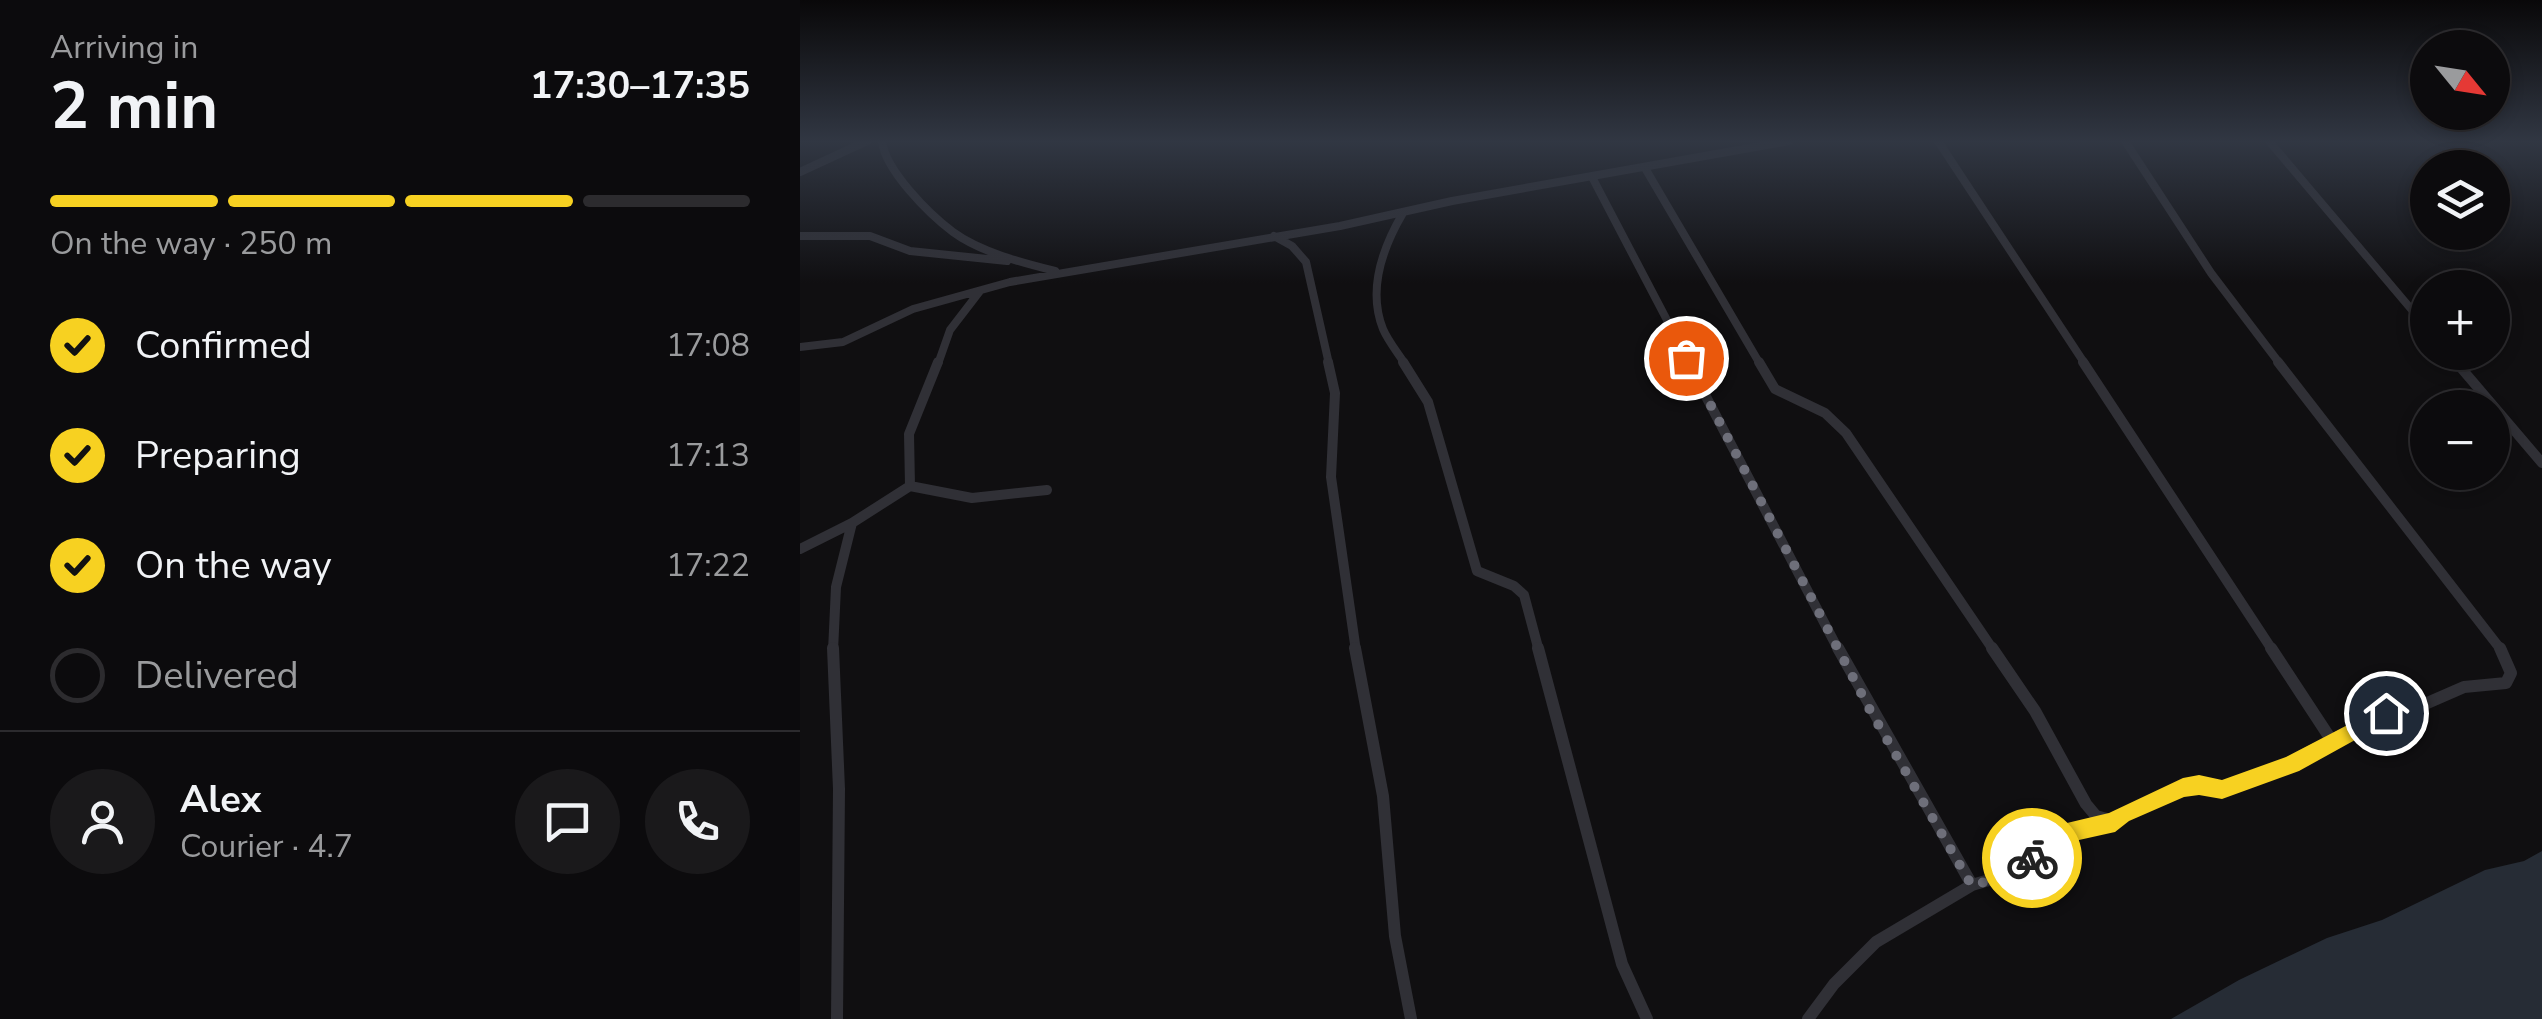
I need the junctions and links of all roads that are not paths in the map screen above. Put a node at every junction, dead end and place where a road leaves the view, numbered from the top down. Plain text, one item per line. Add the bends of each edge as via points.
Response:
1 (910, 189) edge
2 (1531, 189) edge
3 (1598, 189) edge
4 (1657, 189) edge
5 (1970, 189) edge
6 (2157, 189) edge
7 (2309, 189) edge
8 (1403, 213) junction
9 (800, 236) edge
10 (1273, 236) junction
11 (1023, 263) junction
12 (1064, 272) junction
13 (981, 290) junction
14 (2410, 308) edge
15 (800, 347) edge
16 (2463, 370) edge
17 (2542, 463) edge
18 (910, 486) junction
19 (1047, 490) dead end
20 (852, 523) junction
21 (800, 549) edge
22 (2332, 741) junction
23 (2115, 822) junction
24 (1972, 886) junction
25 (837, 1019) edge
26 (1411, 1019) edge
27 (1647, 1019) edge
28 (1808, 1019) edge

1 - 11 street via 954,233
2 - 8 street
3 - 24 street via 1871,712
4 - 23 street via 1775,389 1825,414 1846,433 2035,711 2086,804
5 - 22 street
6 - 22 street via 2211,272 2510,664 2506,683 2464,687 2426,704 2394,708
7 - 14 street
8 - 10 street
8 - 27 street via 1377,270 1382,328 1428,402 1476,572 1518,586 1524,595 1622,964
9 - 11 street via 870,236 910,252
10 - 12 street
10 - 26 street via 1306,262 1334,392 1331,477
11 - 12 street
12 - 13 street
13 - 15 street via 914,308 843,342
13 - 18 street via 941,343 908,441
16 - 17 street
18 - 19 street via 972,498
18 - 20 street
20 - 21 street
20 - 25 street via 834,607
22 - 23 street via 2265,775 2222,790 2183,788
23 - 24 street via 2074,830 2006,875
24 - 28 street via 1876,942

